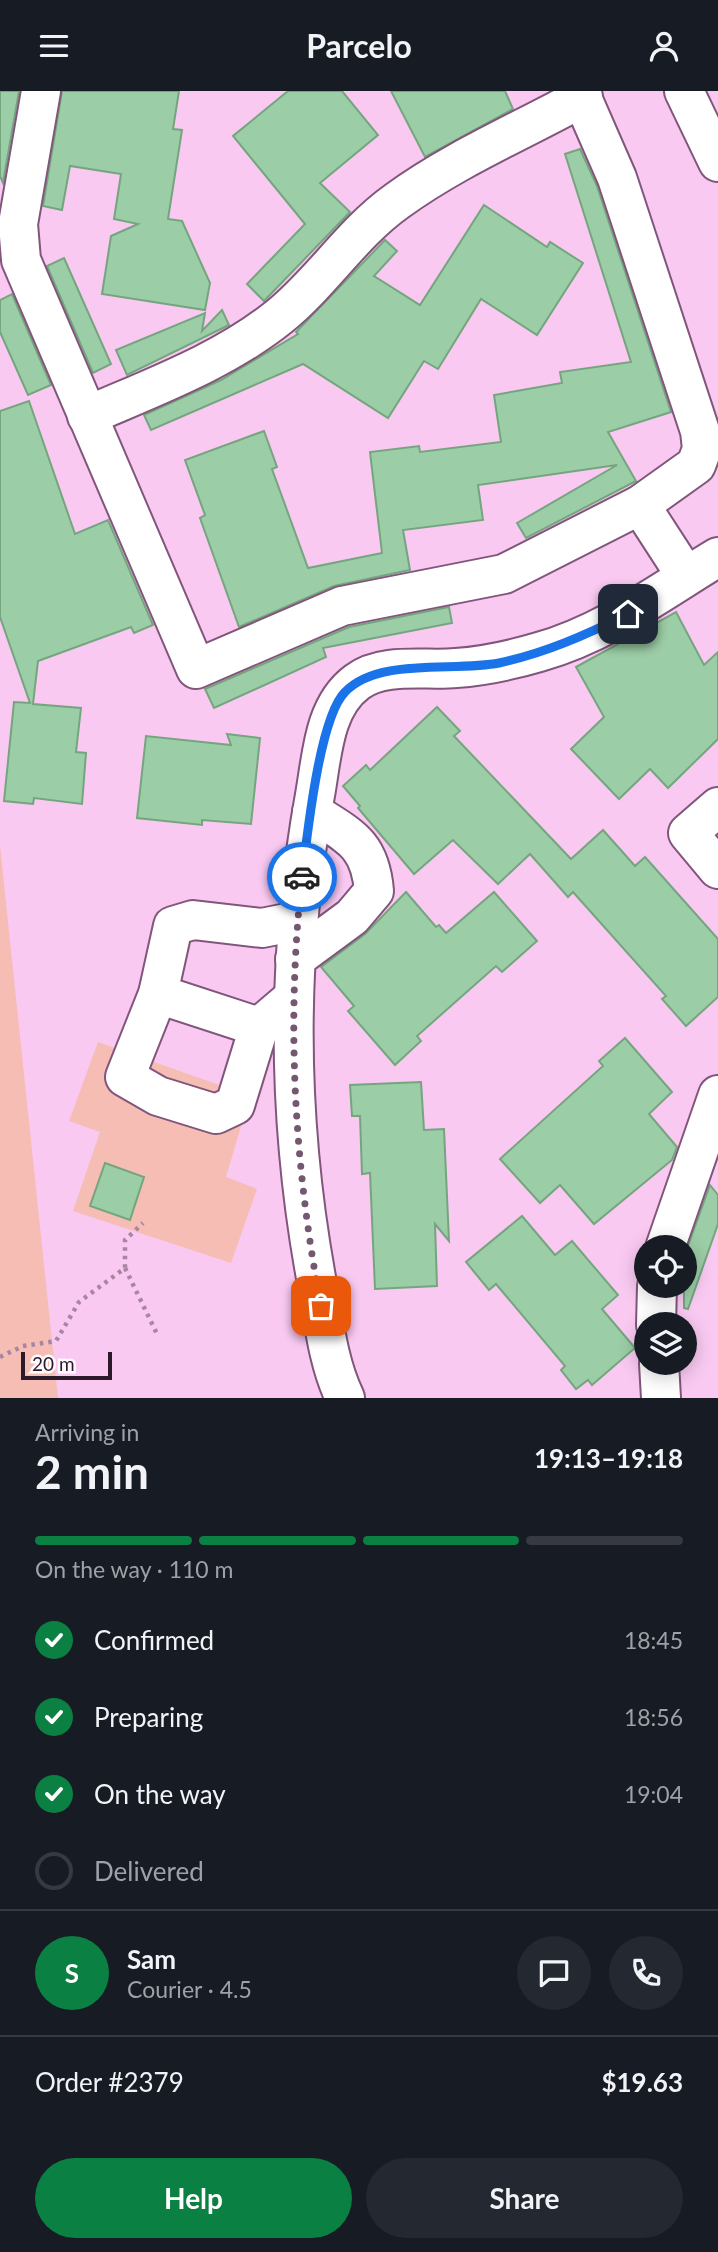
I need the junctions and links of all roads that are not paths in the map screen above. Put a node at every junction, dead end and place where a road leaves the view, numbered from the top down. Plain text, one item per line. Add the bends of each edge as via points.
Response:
1 (41, 91) edge
2 (684, 91) edge
3 (581, 94) edge
4 (718, 162) edge
5 (87, 416) junction
6 (640, 505) junction
7 (718, 557) edge
8 (686, 576) junction
9 (718, 807) edge
10 (312, 812) junction
11 (718, 869) edge
12 (298, 921) junction
13 (295, 959) junction
14 (158, 994) junction
15 (293, 998) junction
16 (259, 1027) junction
17 (718, 1095) edge
18 (670, 1235) edge
19 (660, 1375) edge
20 (345, 1398) edge
21 (661, 1398) edge

1 - 5 street via 18,241 21,260
2 - 4 street
3 - 5 street via 395,202 282,315 250,338 205,364
3 - 6 street via 617,178 700,431 702,449 696,465
5 - 6 street via 196,669 342,606 504,574
6 - 8 street
7 - 8 street
8 - 10 street via 628,614 541,652 498,663 386,671 360,679 343,693 332,714
9 - 11 street via 688,833
10 - 12 street
10 - 13 street via 354,840 372,865 374,891 352,916
12 - 13 street
12 - 14 street via 262,928 193,920 173,926
13 - 15 street
14 - 16 street
14 - 16 street via 125,1077 158,1096 216,1114 234,1105
15 - 16 street
15 - 20 street via 295,1098 309,1242 334,1370
17 - 18 street
19 - 21 street

